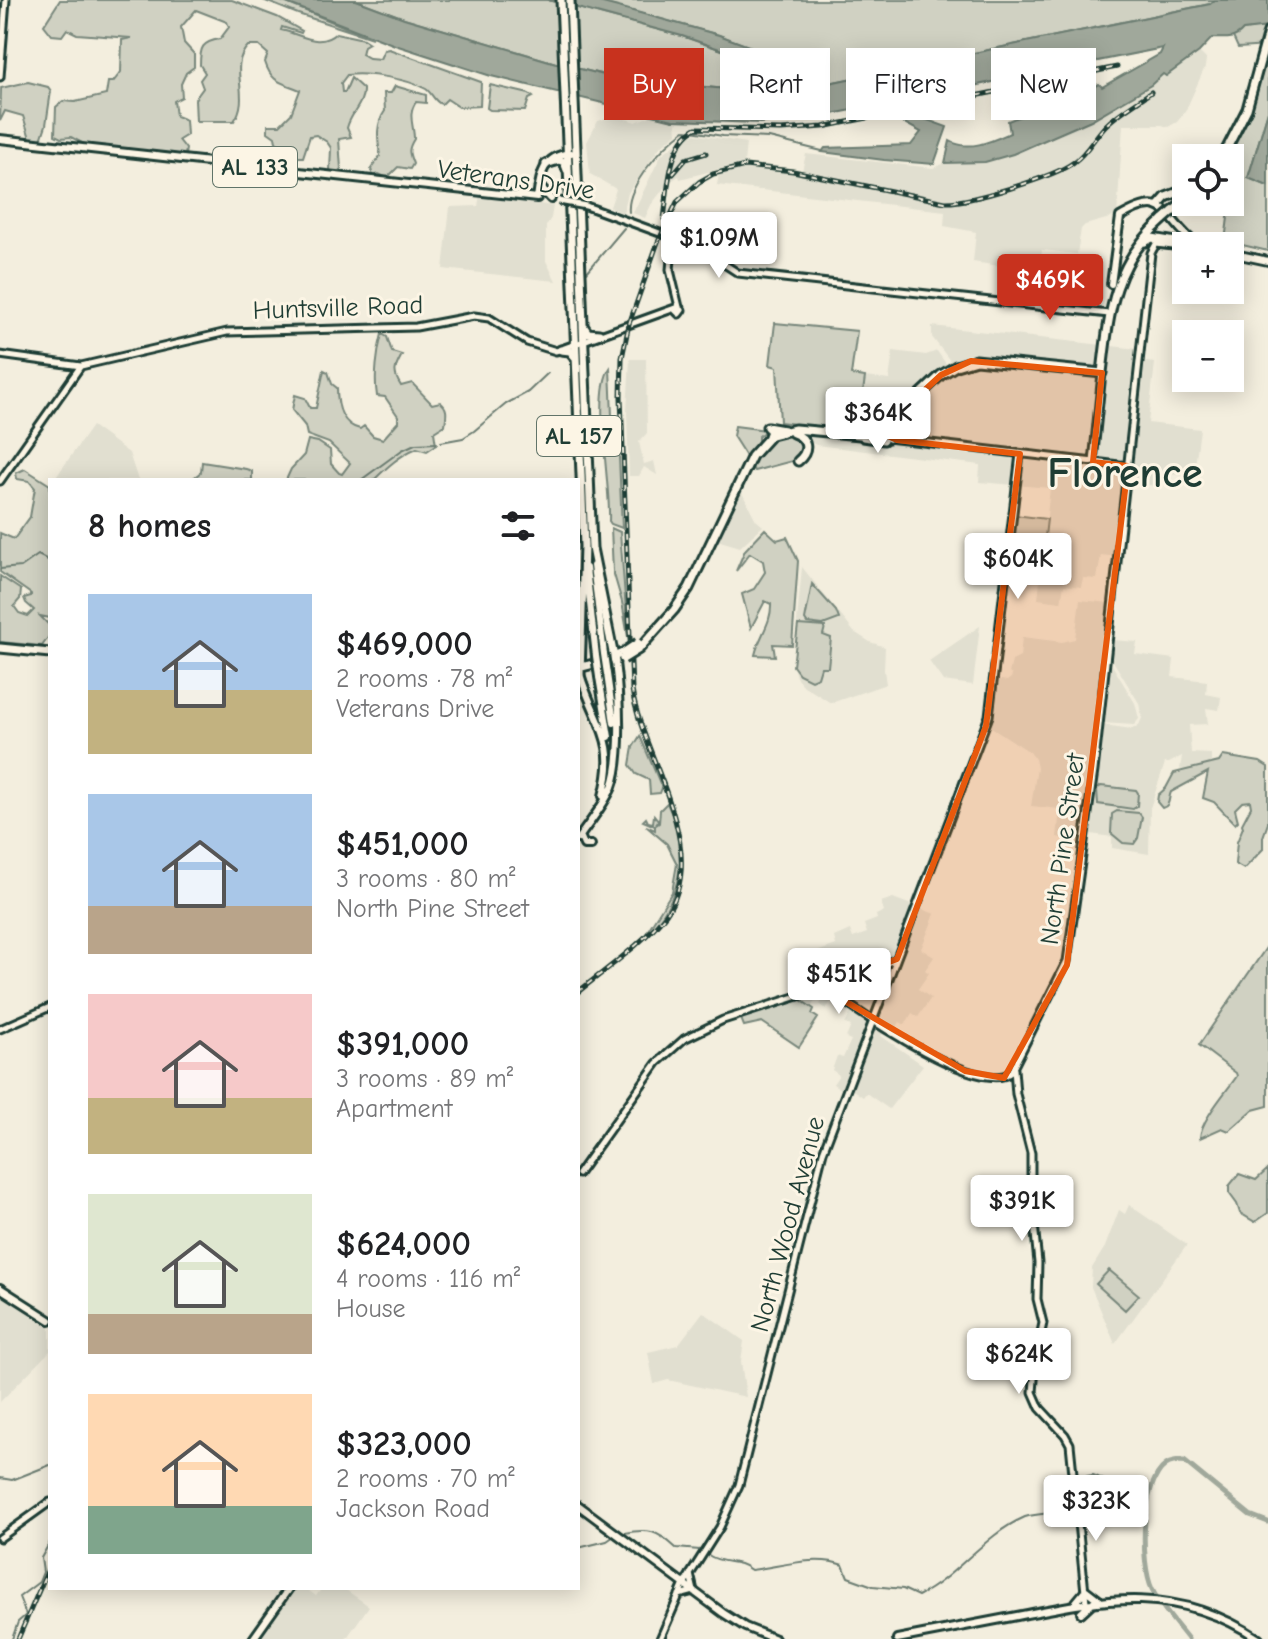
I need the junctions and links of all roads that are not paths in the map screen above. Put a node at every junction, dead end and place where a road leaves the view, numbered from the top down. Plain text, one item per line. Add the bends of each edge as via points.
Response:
1 (6, 0) edge
2 (561, 0) edge
3 (570, 0) edge
4 (1268, 32) edge
5 (1268, 40) edge
6 (1264, 53) junction
7 (0, 77) edge
8 (570, 119) junction
9 (567, 137) junction
10 (0, 139) edge
11 (1231, 144) edge
12 (571, 153) junction
13 (554, 157) junction
14 (546, 164) junction
15 (568, 176) junction
16 (539, 184) junction
17 (1172, 195) edge
18 (524, 196) junction
19 (537, 198) junction
20 (555, 200) junction
21 (1159, 205) junction
22 (1172, 214) edge
23 (1163, 222) junction
24 (1182, 232) edge
25 (673, 237) junction
26 (1172, 242) edge
27 (1144, 243) junction
28 (1172, 243) edge
29 (1172, 245) edge
30 (1244, 256) edge
31 (1268, 261) edge
32 (1114, 282) junction
33 (1110, 309) junction
34 (1099, 313) joint
35 (583, 323) junction
36 (599, 334) junction
37 (580, 342) junction
38 (561, 350) junction
39 (0, 355) edge
40 (576, 359) junction
41 (1103, 362) junction
42 (81, 366) junction
43 (1066, 368) junction
44 (1092, 370) junction
45 (1102, 373) junction
46 (890, 410) dead end
47 (888, 424) junction
48 (856, 436) junction
49 (871, 436) junction
50 (768, 437) junction
51 (893, 439) junction
52 (1020, 454) junction
53 (798, 461) dead end
54 (1093, 462) junction
55 (1128, 466) junction
56 (0, 481) edge
57 (587, 526) junction
58 (588, 547) junction
59 (0, 650) edge
60 (48, 655) edge
61 (580, 655) edge
62 (619, 659) junction
63 (580, 668) edge
64 (580, 672) edge
65 (603, 676) junction
66 (617, 759) junction
67 (604, 799) junction
68 (580, 837) edge
69 (591, 845) dead end
70 (896, 960) junction
71 (831, 984) junction
72 (48, 1008) edge
73 (874, 1021) junction
74 (0, 1029) edge
75 (1014, 1068) junction
76 (961, 1069) junction
77 (951, 1071) dead end
78 (580, 1163) edge
79 (584, 1166) junction
80 (580, 1171) edge
81 (0, 1288) edge
82 (48, 1319) edge
83 (48, 1503) edge
84 (580, 1506) edge
85 (0, 1538) edge
86 (691, 1573) junction
87 (674, 1576) junction
88 (684, 1584) junction
89 (288, 1590) edge
90 (1086, 1590) junction
91 (694, 1591) junction
92 (679, 1595) junction
93 (1097, 1600) junction
94 (1086, 1602) junction
95 (1072, 1604) junction
96 (253, 1639) edge
97 (660, 1639) edge
98 (775, 1639) edge
99 (897, 1639) edge
100 (1259, 1639) edge

1 - 7 main road
2 - 8 highway
3 - 8 highway
4 - 6 highway
5 - 6 highway
6 - 11 highway
8 - 9 highway
8 - 12 highway
9 - 12 highway, AL 157
9 - 13 main road via 564,149
10 - 18 main road, Veterans Drive / AL 133
12 - 13 main road
12 - 15 highway, AL 157
12 - 35 highway, AL 157
13 - 14 main road
14 - 15 highway via 562,161
14 - 16 main road
15 - 37 highway, AL 157
16 - 18 main road
16 - 19 main road
16 - 20 main road
17 - 21 highway
18 - 19 main road, Veterans Drive / AL 133
19 - 20 main road, Veterans Drive
20 - 25 main road, Veterans Drive, bridge
21 - 24 main road
21 - 32 main road via 1120,217
22 - 23 highway, bridge
23 - 26 highway via 1159,236
23 - 27 highway
23 - 32 highway
25 - 34 main road, Veterans Drive via 738,273
25 - 36 main road via 670,270 677,309
27 - 28 highway via 1152,238
27 - 33 highway
29 - 55 main road, North Pine Street via 1156,244 1151,253
30 - 31 main road
32 - 33 highway
33 - 34 highway
33 - 41 highway
35 - 36 highway via 588,333
35 - 37 highway, AL 157
36 - 37 main road
37 - 38 main road
37 - 40 highway, AL 157
37 - 57 highway, AL 157
38 - 40 highway
38 - 42 main road, Huntsville Road via 537,347 489,318 474,316 416,327 227,332
39 - 42 main road, Huntsville Road
40 - 57 highway, AL 157
41 - 44 highway
41 - 45 highway
42 - 56 main road
43 - 44 highway
43 - 45 highway
43 - 47 highway via 986,359 967,362 941,375
44 - 45 highway
45 - 54 main road
46 - 47 highway
47 - 49 highway
47 - 51 highway via 886,432
48 - 49 highway
48 - 50 highway via 783,425 784,430 767,427
48 - 51 main road
49 - 51 main road
50 - 53 highway via 797,434 807,457
50 - 62 highway, bridge via 750,460 689,588 653,633
51 - 52 main road
52 - 54 main road
52 - 70 main road, North Wood Avenue via 989,716
54 - 55 main road
55 - 75 main road, North Pine Street via 1067,965
57 - 58 highway, AL 157
58 - 61 highway
58 - 62 highway
58 - 65 main road, AL 157, bridge
59 - 60 highway
62 - 63 highway
62 - 66 main road
64 - 67 main road via 608,747
65 - 66 main road, AL 157
65 - 67 main road, AL 157 via 612,755
66 - 67 main road
67 - 68 main road
68 - 69 main road via 582,844
70 - 71 main road
70 - 73 main road, North Wood Avenue
71 - 73 main road via 836,996
71 - 79 main road via 723,1020 684,1039 652,1070
72 - 74 main road
73 - 76 main road
73 - 86 main road, North Wood Avenue via 821,1158 743,1474 730,1509
75 - 76 main road via 994,1079
75 - 90 main road via 1031,1153 1037,1299 1043,1323 1033,1392 1068,1438
76 - 77 main road
78 - 79 main road
79 - 80 main road
81 - 82 main road
83 - 85 main road
84 - 87 main road
86 - 87 main road
86 - 88 main road, North Wood Avenue
86 - 91 main road
87 - 88 main road
87 - 92 main road
88 - 91 main road
88 - 92 main road, North Wood Avenue
89 - 96 main road
90 - 93 main road
90 - 94 main road
90 - 95 main road
91 - 92 main road
91 - 98 main road via 738,1623
92 - 97 main road, North Wood Avenue
93 - 94 main road
93 - 95 main road via 1080,1615
93 - 100 main road via 1177,1604
94 - 95 main road
95 - 99 main road

